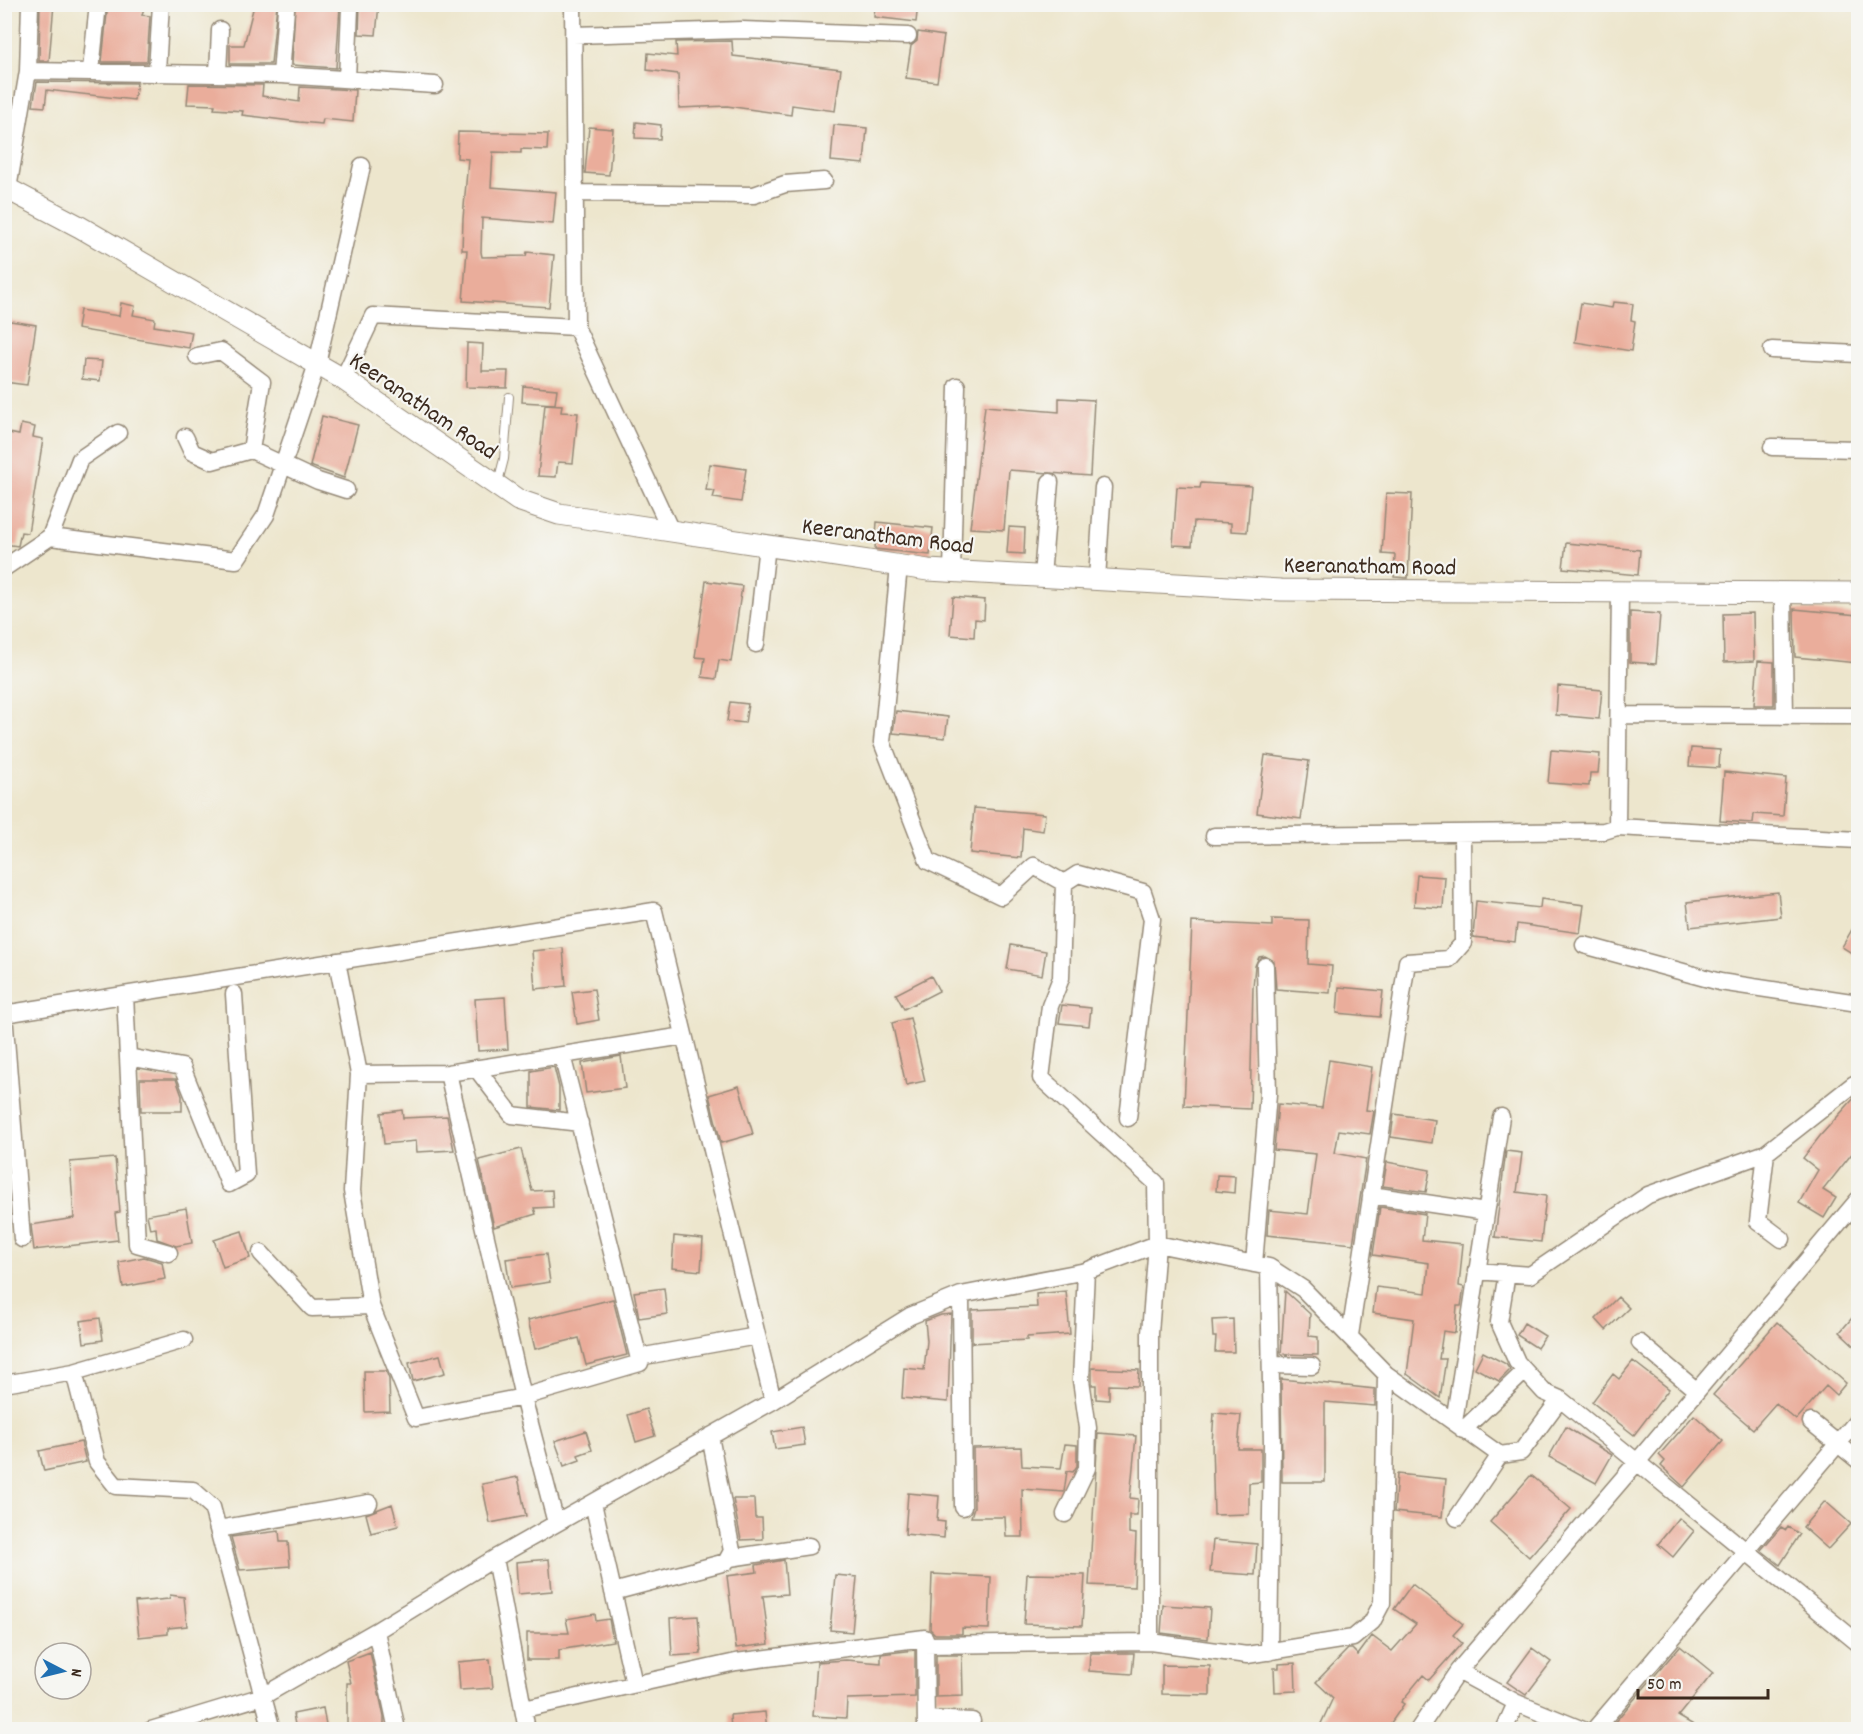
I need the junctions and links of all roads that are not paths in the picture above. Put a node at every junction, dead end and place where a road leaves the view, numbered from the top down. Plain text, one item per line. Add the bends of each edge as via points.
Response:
1 (30, 4) edge
2 (98, 4) edge
3 (161, 4) edge
4 (573, 4) edge
5 (350, 8) dead end
6 (286, 9) dead end
7 (220, 30) dead end
8 (573, 35) junction
9 (908, 36) dead end
10 (91, 70) junction
11 (28, 71) junction
12 (157, 71) junction
13 (218, 73) junction
14 (282, 75) junction
15 (347, 79) junction
16 (435, 85) dead end
17 (362, 166) dead end
18 (824, 181) dead end
19 (6, 190) edge
20 (574, 193) junction
21 (576, 327) junction
22 (1772, 350) dead end
23 (1858, 354) edge
24 (197, 356) dead end
25 (317, 364) junction
26 (343, 379) junction
27 (957, 386) dead end
28 (509, 397) dead end
29 (118, 434) dead end
30 (185, 437) dead end
31 (1772, 447) dead end
32 (1858, 449) edge
33 (251, 450) junction
34 (283, 465) junction
35 (1050, 482) dead end
36 (496, 486) junction
37 (1103, 487) dead end
38 (346, 490) dead end
39 (670, 531) junction
40 (50, 537) junction
41 (766, 545) junction
42 (899, 566) junction
43 (4, 568) edge
44 (952, 571) junction
45 (1042, 576) junction
46 (1097, 579) junction
47 (1620, 593) junction
48 (1858, 593) edge
49 (1783, 594) junction
50 (756, 644) dead end
51 (1620, 715) junction
52 (1785, 716) junction
53 (1858, 716) edge
54 (1617, 826) junction
55 (1462, 834) junction
56 (1214, 836) dead end
57 (1858, 840) edge
58 (1064, 883) junction
59 (1584, 945) dead end
60 (337, 961) junction
61 (1265, 966) dead end
62 (234, 994) dead end
63 (125, 995) junction
64 (1858, 1003) edge
65 (684, 1036) junction
66 (562, 1055) junction
67 (128, 1057) junction
68 (476, 1068) junction
69 (448, 1073) junction
70 (359, 1074) junction
71 (1858, 1085) edge
72 (1501, 1117) dead end
73 (1128, 1118) dead end
74 (579, 1122) junction
75 (1766, 1153) junction
76 (1371, 1195) junction
77 (1858, 1200) edge
78 (1486, 1212) junction
79 (22, 1239) dead end
80 (1782, 1239) dead end
81 (1157, 1244) junction
82 (169, 1253) dead end
83 (261, 1253) dead end
84 (1262, 1266) junction
85 (1086, 1271) junction
86 (1476, 1271) junction
87 (1507, 1273) junction
88 (961, 1295) junction
89 (370, 1306) junction
90 (1350, 1335) junction
91 (757, 1336) junction
92 (184, 1340) dead end
93 (1640, 1343) dead end
94 (639, 1357) junction
95 (1271, 1365) junction
96 (1312, 1366) dead end
97 (74, 1371) junction
98 (1525, 1371) junction
99 (1386, 1374) junction
100 (4, 1384) edge
101 (1697, 1391) junction
102 (523, 1397) junction
103 (1560, 1399) junction
104 (773, 1401) junction
105 (1858, 1420) edge
106 (1811, 1422) dead end
107 (1458, 1426) junction
108 (710, 1436) junction
109 (1838, 1443) junction
110 (1500, 1455) junction
111 (1858, 1460) edge
112 (1637, 1462) junction
113 (369, 1503) dead end
114 (593, 1503) junction
115 (963, 1507) dead end
116 (1065, 1514) dead end
117 (1457, 1518) dead end
118 (556, 1523) junction
119 (218, 1529) junction
120 (809, 1546) dead end
121 (1746, 1551) junction
122 (495, 1558) junction
123 (730, 1558) junction
124 (613, 1592) junction
125 (376, 1631) junction
126 (1150, 1642) junction
127 (1858, 1643) edge
128 (924, 1645) junction
129 (1269, 1652) junction
130 (1458, 1671) junction
131 (634, 1684) junction
132 (263, 1696) junction
133 (1516, 1703) junction
134 (524, 1709) junction
135 (972, 1721) dead end
136 (926, 1724) edge
137 (151, 1730) edge
138 (272, 1730) edge
139 (397, 1730) edge
140 (527, 1730) edge
141 (1418, 1730) edge
142 (1504, 1730) edge
143 (1583, 1730) edge
144 (1594, 1730) edge

1 - 11 street
2 - 10 street
3 - 12 street
4 - 8 street
5 - 15 street
6 - 14 street
7 - 13 street
8 - 9 street via 742,30
8 - 20 street
10 - 11 street
10 - 12 street
11 - 19 street
12 - 13 street
13 - 14 street
14 - 15 street
15 - 16 street
17 - 25 street
18 - 20 street via 785,184 754,195
19 - 25 street, Keeranatham Road via 80,227
20 - 21 street
21 - 26 street via 373,316
21 - 39 street
22 - 23 street
24 - 33 street via 221,351 262,382
25 - 26 street, Keeranatham Road
25 - 34 street
26 - 36 street, Keeranatham Road
27 - 44 street
28 - 36 lane via 504,459
29 - 40 street via 80,459
30 - 33 street via 192,452 212,461
31 - 32 street
33 - 34 street
34 - 38 street
34 - 40 street via 266,515 236,560
35 - 45 street
36 - 39 street, Keeranatham Road via 518,500 559,514
37 - 46 street
39 - 41 street, Keeranatham Road
40 - 43 street
41 - 42 street, Keeranatham Road
41 - 50 street
42 - 44 street, Keeranatham Road
42 - 58 street via 882,742 928,861 1001,896 1034,866
44 - 45 street, Keeranatham Road
45 - 46 street, Keeranatham Road
46 - 47 street, Keeranatham Road via 1281,590
47 - 49 street, Keeranatham Road
47 - 51 street
48 - 49 street, Keeranatham Road
49 - 52 street
51 - 52 street
51 - 54 street
52 - 53 street
54 - 55 street via 1604,831
54 - 57 street
55 - 56 street
55 - 76 street via 1463,943 1449,959 1407,962
58 - 73 street via 1078,874 1143,892 1152,919
58 - 81 street via 1061,978 1050,1006 1041,1078 1155,1183
59 - 64 street via 1720,982
60 - 63 street
60 - 65 street via 654,911
60 - 70 street
61 - 84 street via 1268,1094
62 - 67 street via 246,1175 229,1184 182,1067
63 - 67 street
63 - 79 street via 4,1014
65 - 66 street
65 - 91 street
66 - 68 street
66 - 74 street
67 - 82 street via 137,1244
68 - 69 street
68 - 74 street via 512,1115
69 - 70 street
69 - 102 street
70 - 89 street via 352,1191
71 - 75 street via 1854,1084
72 - 78 street
74 - 94 street
75 - 80 street via 1758,1221
75 - 87 street via 1648,1195 1530,1275
76 - 78 street
76 - 90 street
77 - 101 street
78 - 86 street
81 - 84 street
81 - 85 street
81 - 126 street via 1150,1333
83 - 89 street via 312,1308
84 - 90 street via 1303,1289
84 - 95 street
85 - 88 street
85 - 116 street via 1081,1380 1088,1428 1087,1468
86 - 87 street
86 - 107 street
87 - 98 street via 1499,1322
88 - 104 street via 909,1316
88 - 115 street
89 - 102 street via 416,1418
90 - 99 street
91 - 94 street
91 - 104 street
92 - 97 street
93 - 101 street
94 - 102 street via 640,1363
95 - 96 street
95 - 129 street
97 - 100 street
97 - 119 street via 97,1462 116,1486 193,1490 212,1508
98 - 103 street via 1544,1392
98 - 107 street
99 - 107 street
99 - 129 street via 1382,1603 1372,1622 1353,1638
101 - 112 street
102 - 118 street
103 - 110 street via 1521,1452
103 - 112 street
104 - 108 street
105 - 109 street
106 - 109 street
107 - 110 street
108 - 114 street
108 - 123 street via 732,1551
109 - 111 street
109 - 121 street
110 - 117 street
112 - 121 street
112 - 130 street
113 - 119 street
114 - 118 street
114 - 124 street
118 - 122 street
119 - 132 street
120 - 123 street
121 - 127 street
121 - 144 street
122 - 125 street
122 - 134 street
123 - 124 street
124 - 131 street
125 - 132 street
125 - 139 street
126 - 128 street
126 - 129 street via 1228,1653
128 - 131 street via 925,1638 736,1662
128 - 136 street
130 - 133 street
130 - 141 street
131 - 134 street
132 - 137 street
132 - 138 street
133 - 142 street
133 - 143 street
134 - 140 street
135 - 136 street

